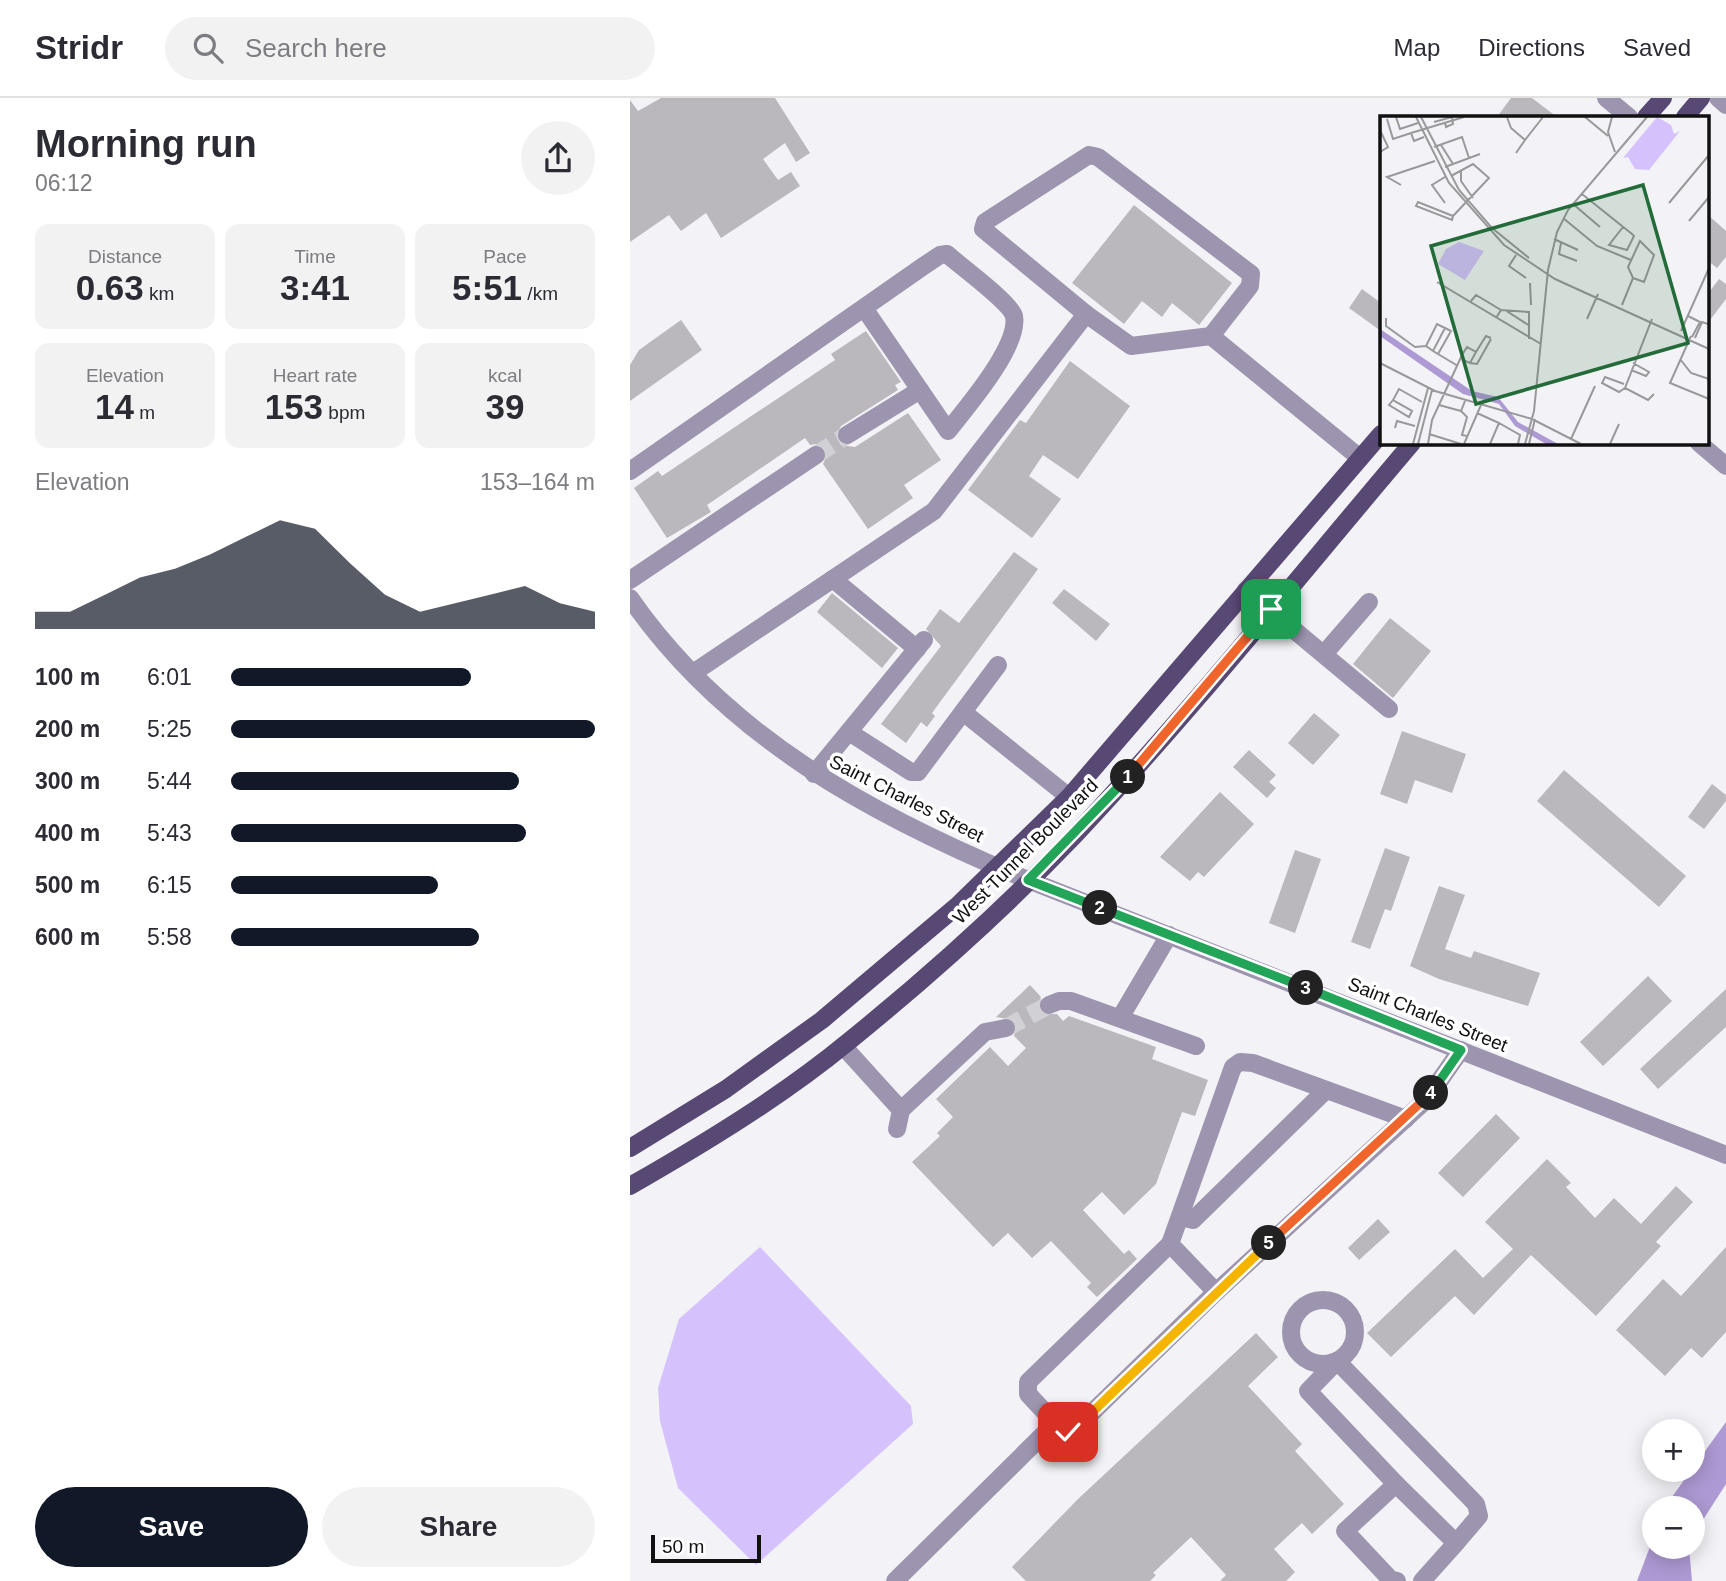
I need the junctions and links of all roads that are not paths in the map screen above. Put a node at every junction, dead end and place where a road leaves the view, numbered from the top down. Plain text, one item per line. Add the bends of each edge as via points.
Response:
1 (1606, 98) edge
2 (1701, 98) edge
3 (1718, 98) edge
4 (1660, 99) edge
5 (1726, 105) edge
6 (1628, 116) edge
7 (1647, 116) edge
8 (1686, 116) edge
9 (864, 307) junction
10 (1086, 314) junction
11 (1211, 336) junction
12 (920, 390) junction
13 (847, 435) tunnel mouth
14 (1380, 435) edge
15 (1411, 444) edge
16 (1700, 444) edge
17 (816, 454) tunnel mouth
18 (1360, 458) junction
19 (1726, 466) edge
20 (630, 471) edge
21 (833, 579) junction
22 (630, 580) edge
23 (1246, 590) junction
24 (630, 598) edge
25 (1369, 602) dead end
26 (1271, 609) junction
27 (1324, 654) junction
28 (998, 665) dead end
29 (693, 673) junction
30 (1390, 709) dead end
31 (963, 712) junction
32 (849, 732) junction
33 (814, 774) junction
34 (1069, 797) junction
35 (998, 868) junction
36 (1028, 880) junction
37 (1169, 934) junction
38 (1049, 1005) tunnel mouth
39 (1119, 1018) junction
40 (1006, 1028) tunnel mouth
41 (844, 1046) junction
42 (1196, 1046) dead end
43 (1461, 1050) junction
44 (1326, 1090) junction
45 (901, 1110) junction
46 (1406, 1119) junction
47 (897, 1129) dead end
48 (630, 1148) edge
49 (1726, 1155) edge
50 (630, 1186) edge
51 (1180, 1217) junction
52 (1170, 1244) junction
53 (1216, 1292) junction
54 (1055, 1423) junction
55 (1396, 1484) junction
56 (1456, 1543) junction
57 (895, 1581) edge
58 (1397, 1581) edge
59 (1422, 1581) edge

1 - 6 street
2 - 8 main road
3 - 5 street
4 - 7 main road
9 - 12 street
9 - 12 street via 947,254 1010,309 1013,324 1004,356 948,431
9 - 20 street
10 - 11 street via 1130,346
10 - 11 street via 983,229 985,222 1089,155 1098,157 1251,274 1250,286
10 - 21 street via 934,511
11 - 18 street
12 - 13 street
14 - 18 main road, West Tunnel Boulevard
15 - 26 main road, West Tunnel Boulevard
16 - 19 street
17 - 22 street
18 - 23 main road, West Tunnel Boulevard
21 - 29 street
21 - 32 street via 921,645
23 - 26 street
23 - 34 main road, West Tunnel Boulevard
24 - 29 street, Saint Charles Street
25 - 27 street
26 - 27 street
26 - 36 main road, West Tunnel Boulevard via 1150,752
27 - 30 street
28 - 31 street
29 - 33 street, Saint Charles Street via 770,744
31 - 32 street via 915,773
31 - 34 street
32 - 33 street
33 - 35 street, Saint Charles Street via 917,831
34 - 35 main road, West Tunnel Boulevard
35 - 36 street, Saint Charles Street
35 - 48 main road, West Tunnel Boulevard via 889,967 822,1020 726,1089
36 - 37 street, Saint Charles Street
36 - 41 main road, West Tunnel Boulevard
37 - 39 street
37 - 43 street, Saint Charles Street
38 - 39 street via 1064,1000
39 - 42 street
40 - 45 street via 985,1032
41 - 45 street
41 - 50 main road, West Tunnel Boulevard via 756,1108
43 - 46 street via 1426,1100
43 - 49 street, Saint Charles Street
44 - 46 street
44 - 51 street via 1193,1220
44 - 51 street via 1253,1063 1240,1062 1233,1067
45 - 47 street
46 - 53 street
51 - 52 street
52 - 53 street
52 - 54 street via 1028,1382 1028,1394
53 - 54 street via 1074,1430 1063,1431
54 - 57 street
55 - 56 street
55 - 56 street via 1308,1391 1337,1361 1476,1504 1479,1516
55 - 58 street via 1345,1531
56 - 59 street

